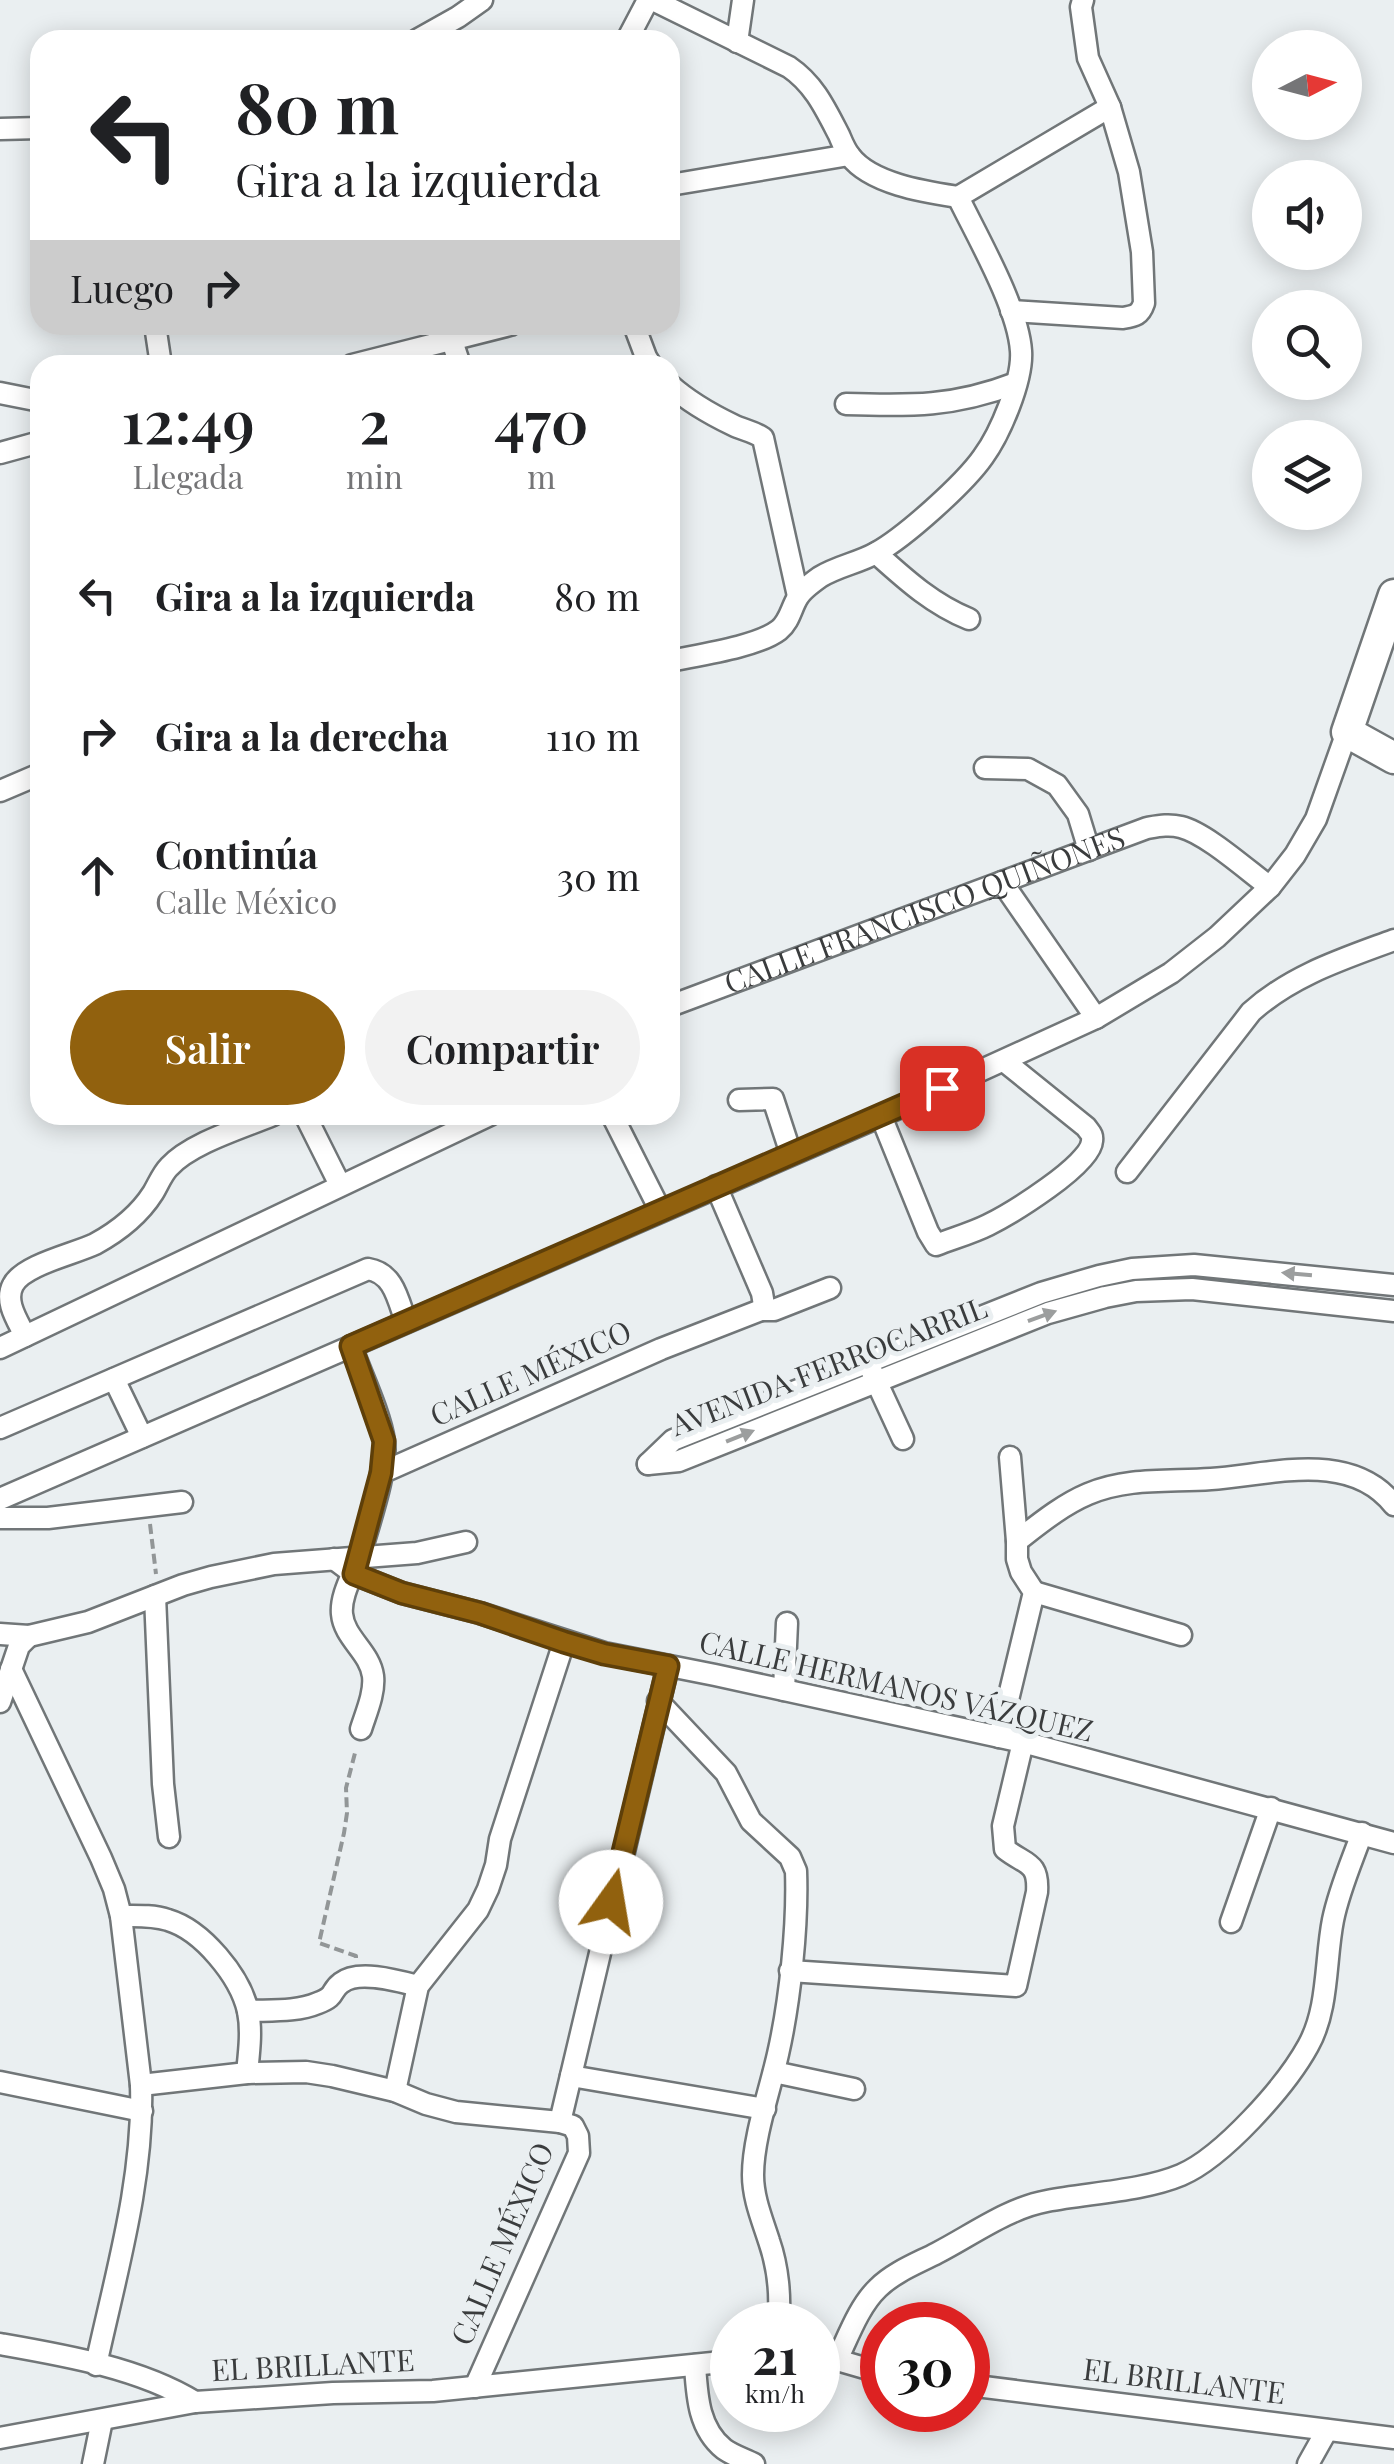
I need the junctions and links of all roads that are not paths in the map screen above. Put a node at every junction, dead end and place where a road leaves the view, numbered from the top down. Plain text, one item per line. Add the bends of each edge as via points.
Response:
1 (482, 0) edge
2 (651, 0) edge
3 (743, 0) edge
4 (1083, 0) edge
5 (436, 30) edge
6 (634, 30) edge
7 (737, 42) junction
8 (1110, 107) junction
9 (30, 128) edge
10 (0, 129) edge
11 (849, 155) junction
12 (680, 183) edge
13 (958, 197) junction
14 (1010, 311) junction
15 (474, 335) edge
16 (452, 341) junction
17 (415, 355) edge
18 (457, 355) edge
19 (1016, 382) junction
20 (680, 392) edge
21 (0, 393) edge
22 (30, 399) edge
23 (846, 404) dead end
24 (30, 445) edge
25 (0, 453) edge
26 (876, 553) junction
27 (1394, 595) edge
28 (798, 596) junction
29 (969, 619) dead end
30 (680, 658) edge
31 (1347, 732) junction
32 (1394, 758) edge
33 (986, 768) dead end
34 (30, 778) edge
35 (0, 790) edge
36 (1089, 850) junction
37 (1002, 882) junction
38 (1270, 887) junction
39 (1394, 940) edge
40 (680, 1002) edge
41 (1096, 1018) junction
42 (1004, 1060) junction
43 (738, 1100) dead end
44 (881, 1116) junction
45 (250, 1125) edge
46 (310, 1125) edge
47 (469, 1125) edge
48 (617, 1125) edge
49 (791, 1154) junction
50 (1127, 1172) dead end
51 (340, 1185) junction
52 (716, 1186) junction
53 (660, 1210) junction
54 (1394, 1284) edge
55 (1102, 1286) junction
56 (830, 1288) dead end
57 (761, 1310) junction
58 (1394, 1310) edge
59 (406, 1322) junction
60 (25, 1336) junction
61 (351, 1346) junction
62 (0, 1348) edge
63 (872, 1372) junction
64 (114, 1379) junction
65 (0, 1428) edge
66 (142, 1438) junction
67 (903, 1439) dead end
68 (1010, 1457) dead end
69 (381, 1473) junction
70 (24, 1490) junction
71 (0, 1498) edge
72 (182, 1502) dead end
73 (1394, 1505) edge
74 (0, 1518) edge
75 (48, 1518) junction
76 (1018, 1541) junction
77 (466, 1542) dead end
78 (356, 1566) junction
79 (156, 1588) junction
80 (1034, 1592) junction
81 (787, 1623) dead end
82 (0, 1634) edge
83 (1180, 1635) dead end
84 (29, 1636) junction
85 (564, 1642) junction
86 (668, 1666) junction
87 (11, 1669) junction
88 (784, 1690) junction
89 (658, 1701) junction
90 (0, 1702) edge
91 (361, 1729) road end
92 (999, 1737) junction
93 (1022, 1742) junction
94 (1272, 1808) junction
95 (1362, 1833) junction
96 (169, 1836) dead end
97 (1394, 1843) edge
98 (121, 1916) junction
99 (1231, 1922) dead end
100 (790, 1972) junction
101 (418, 1986) junction
102 (248, 2011) junction
103 (774, 2072) junction
104 (248, 2073) junction
105 (571, 2076) junction
106 (0, 2082) edge
107 (142, 2085) junction
108 (854, 2089) dead end
109 (395, 2091) junction
110 (765, 2109) junction
111 (142, 2111) junction
112 (560, 2122) junction
113 (779, 2302) edge
114 (840, 2341) edge
115 (0, 2344) edge
116 (710, 2363) edge
117 (96, 2364) junction
118 (695, 2365) junction
119 (474, 2387) junction
120 (990, 2388) edge
121 (195, 2402) junction
122 (102, 2420) junction
123 (1327, 2430) junction
124 (0, 2438) edge
125 (1394, 2438) edge
126 (93, 2464) edge
127 (754, 2464) edge
128 (1308, 2464) edge

1 - 5 street
2 - 6 street
2 - 7 street
3 - 7 street
4 - 8 street via 1088,58
7 - 11 street via 804,77
8 - 13 street
8 - 14 street via 1130,172 1142,252 1142,310 1123,318
9 - 10 street
11 - 12 street
11 - 13 street via 880,178
13 - 14 street
14 - 19 street via 1021,353
15 - 16 street
16 - 17 street
16 - 18 street
19 - 23 street via 939,404
19 - 26 street via 984,456 918,522
20 - 28 street via 763,438
21 - 22 street
24 - 25 street
26 - 28 street via 821,577
26 - 29 street via 928,599
27 - 31 street
28 - 30 street via 787,621 766,637
31 - 32 street
31 - 38 street via 1316,820
33 - 36 street via 1028,769 1057,785 1078,814
34 - 35 street
36 - 37 street, CALLE FRANCISCO QUIÑONES
36 - 38 street, CALLE FRANCISCO QUIÑONES via 1148,828 1180,827
37 - 40 street, CALLE FRANCISCO QUIÑONES
37 - 41 street
38 - 41 street via 1172,973
39 - 50 street via 1271,994
41 - 42 street
42 - 44 street
42 - 44 street via 1086,1127 1092,1142 1070,1171 988,1225 936,1245
43 - 49 street via 773,1098
44 - 49 street
45 - 60 street via 168,1167 142,1209 123,1225 19,1276 10,1305
46 - 51 street
47 - 51 street
48 - 53 street
49 - 52 street
51 - 60 street
52 - 53 street
52 - 57 street via 762,1293
53 - 59 street
54 -> 55 street, AVENIDA FERROCARRIL via 1194,1266 1132,1269
55 - 58 street, AVENIDA FERROCARRIL
55 - 63 street, AVENIDA FERROCARRIL via 1048,1313
56 - 57 street, CALLE MÉXICO
57 - 69 street, CALLE MÉXICO
59 - 61 street
59 - 64 street via 390,1279 368,1269
60 - 62 street
61 - 66 street
61 - 69 street via 384,1441
63 -> 63 street, AVENIDA FERROCARRIL via 673,1440 648,1464 679,1461
63 - 67 street
64 - 65 street
64 - 66 street
66 - 70 street
68 - 76 street
69 - 78 street
70 - 71 street
70 - 75 street
72 - 75 street
73 - 76 street via 1356,1477 1312,1468 1156,1480 1088,1494
74 - 75 street
76 - 80 street via 1021,1572
77 - 78 street
78 - 79 street, CALLE HERMANOS VÁZQUEZ via 334,1559 274,1564
78 - 85 street, CALLE HERMANOS VÁZQUEZ via 402,1593
78 - 91 street via 342,1614 373,1676
79 - 84 street, CALLE HERMANOS VÁZQUEZ via 88,1622
79 - 96 street
80 - 83 street
80 - 92 street
81 - 88 street
82 - 84 street, CALLE HERMANOS VÁZQUEZ
84 - 87 street
85 - 86 street, CALLE HERMANOS VÁZQUEZ
85 - 101 street via 488,1889
86 - 88 street, CALLE HERMANOS VÁZQUEZ
86 - 89 street, CALLE MÉXICO
87 - 90 street
87 - 98 street via 101,1858
88 - 92 street, CALLE HERMANOS VÁZQUEZ
89 - 100 street via 726,1773 751,1821 790,1857 796,1871
89 - 105 street, CALLE MÉXICO
92 - 93 street, CALLE HERMANOS VÁZQUEZ
93 - 94 street, CALLE HERMANOS VÁZQUEZ
93 - 100 street via 1003,1840 1038,1879 1016,1986
94 - 95 street, CALLE HERMANOS VÁZQUEZ
94 - 99 street
95 - 97 street, CALLE HERMANOS VÁZQUEZ
95 - 114 street via 1334,1916 1308,2047 1270,2098 1214,2154 1160,2182 1016,2210 878,2288
98 - 102 street via 167,1919 186,1928 219,1958
98 - 107 street
100 - 103 street
101 - 102 street via 381,1977 348,1980 315,2005
101 - 109 street
102 - 104 street
103 - 108 street
103 - 110 street
104 - 107 street
104 - 109 street via 306,2072
105 - 110 street
105 - 112 street, CALLE MÉXICO
106 - 111 street
107 - 111 street
109 - 112 street via 456,2112
110 - 113 street via 752,2173
111 - 117 street via 131,2202
112 - 119 street, CALLE MÉXICO via 572,2126 580,2152
115 - 117 street
116 - 118 street, EL BRILLANTE
117 - 121 street
118 - 119 street, EL BRILLANTE
118 - 127 street via 697,2403 707,2428 723,2448
119 - 121 street, EL BRILLANTE
120 - 123 street, EL BRILLANTE
121 - 122 street, EL BRILLANTE
122 - 124 street, EL BRILLANTE
122 - 126 street
123 - 125 street, EL BRILLANTE
123 - 128 street

